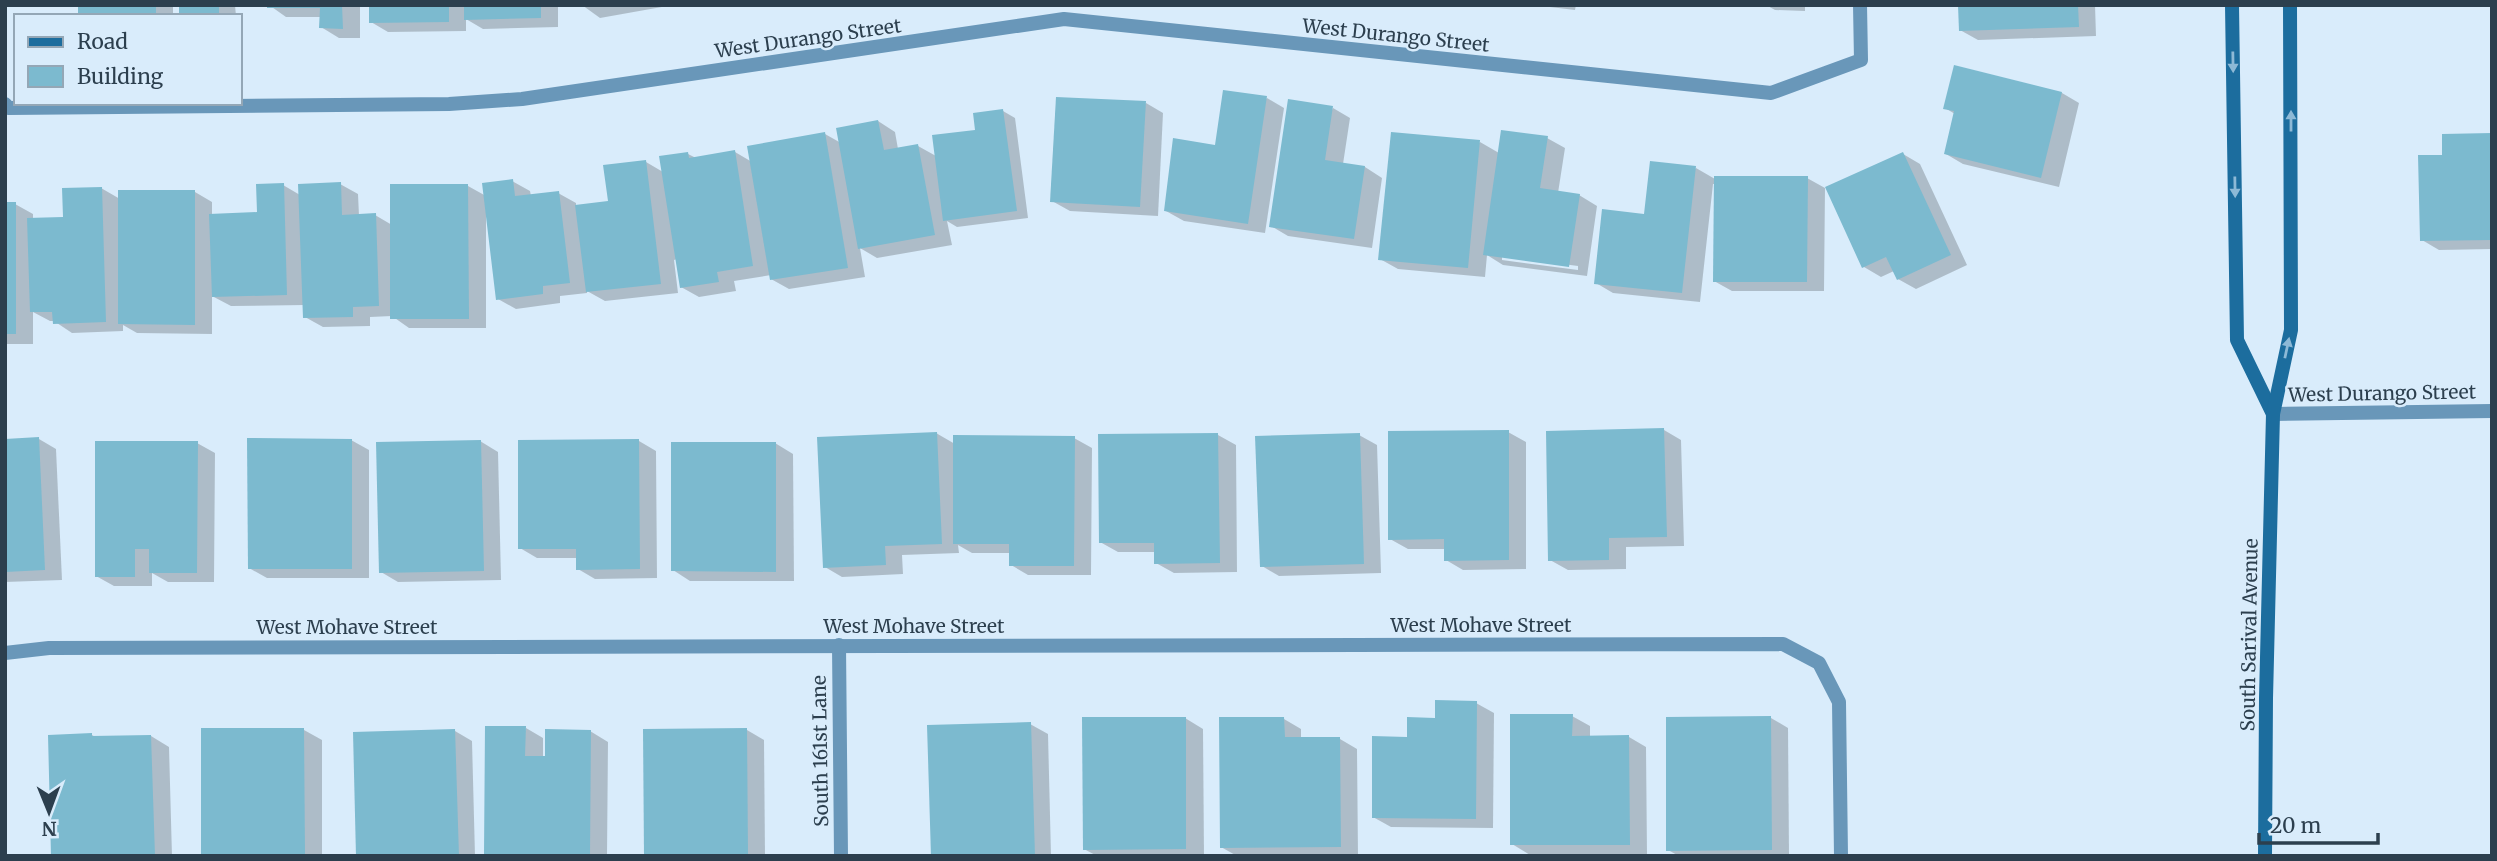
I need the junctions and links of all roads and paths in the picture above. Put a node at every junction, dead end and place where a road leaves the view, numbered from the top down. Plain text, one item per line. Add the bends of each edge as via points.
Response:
1 (1860, 5) edge
2 (2232, 5) edge
3 (2290, 5) edge
4 (5, 104) edge
5 (2492, 411) edge
6 (2273, 414) junction
7 (839, 645) junction
8 (5, 653) edge
9 (841, 856) edge
10 (1841, 856) edge
11 (2265, 856) edge

1 - 4 street, West Durango Street via 1861,60 1771,93 1064,19 522,99 8,108
2 -> 6 main road, South Sarival Avenue via 2237,340
6 -> 3 main road, South Sarival Avenue via 2291,330
5 - 6 street, West Durango Street
6 - 11 main road, South Sarival Avenue
7 - 8 street, West Mohave Street via 49,648
7 - 9 street, South 161st Lane
7 - 10 street, West Mohave Street via 1783,644 1819,663 1839,702

